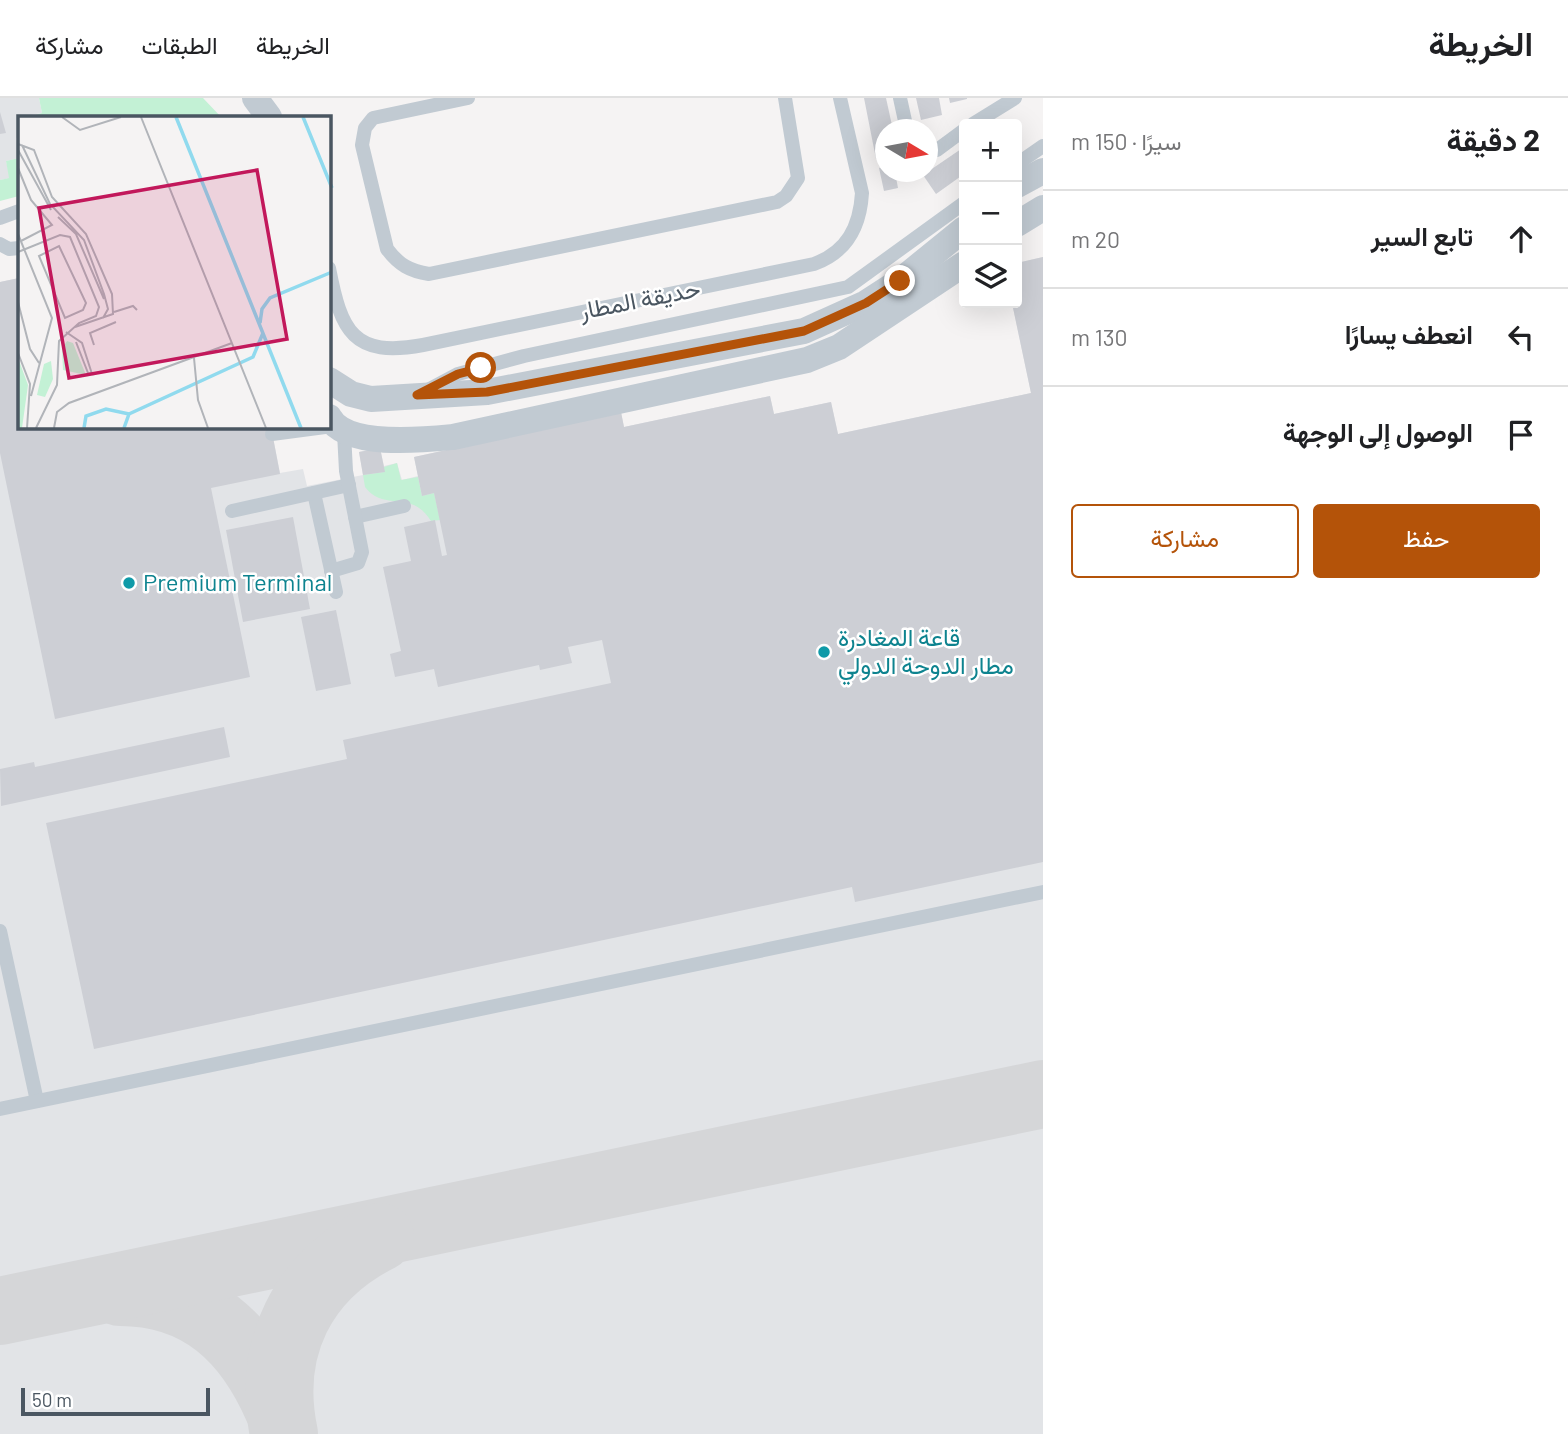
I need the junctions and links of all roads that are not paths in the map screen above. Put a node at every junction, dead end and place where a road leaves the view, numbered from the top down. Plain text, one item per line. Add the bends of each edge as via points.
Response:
1 (255, 98) edge
2 (411, 98) edge
3 (468, 98) edge
4 (785, 98) edge
5 (840, 98) edge
6 (900, 98) edge
7 (1015, 98) edge
8 (441, 103) junction
9 (268, 116) edge
10 (905, 119) edge
11 (981, 119) edge
12 (959, 134) edge
13 (1043, 146) edge
14 (938, 149) edge
15 (1022, 161) edge
16 (1043, 171) edge
17 (1022, 182) edge
18 (959, 207) edge
19 (1043, 208) edge
20 (18, 211) edge
21 (0, 218) edge
22 (1022, 221) edge
23 (959, 233) edge
24 (0, 244) edge
25 (18, 248) edge
26 (959, 267) edge
27 (331, 277) edge
28 (331, 381) edge
29 (417, 395) junction
30 (332, 426) edge
31 (300, 429) edge
32 (278, 431) edge
33 (349, 485) junction
34 (314, 493) junction
35 (404, 506) dead end
36 (232, 511) dead end
37 (355, 517) junction
38 (331, 571) junction
39 (336, 592) dead end
40 (1043, 892) edge
41 (0, 930) edge
42 (37, 1101) junction
43 (0, 1109) edge

1 - 9 street
2 - 8 lane
3 - 8 lane
4 - 8 lane via 798,178 777,202 429,274 412,272 387,249 362,137 373,118
5 - 27 lane, حديقة المطار via 862,193 861,209 849,239 829,259 388,349 368,346 352,336 341,320
6 - 10 lane
7 - 11 lane
12 - 14 lane
13 - 15 lane
16 - 17 street
18 - 29 lane via 848,287 524,356 458,374
19 - 22 street
20 - 21 lane
23 - 29 street via 866,303 804,331 487,392
24 - 25 lane
26 - 30 street via 839,347 807,360 453,437 409,441
28 - 29 street via 351,394 371,399
30 - 33 lane
31 - 32 lane
33 - 34 lane
33 - 37 lane
34 - 36 lane
34 - 38 lane
35 - 37 lane
37 - 38 lane via 362,558 352,566
38 - 39 lane
40 - 42 lane
41 - 42 lane
42 - 43 lane

